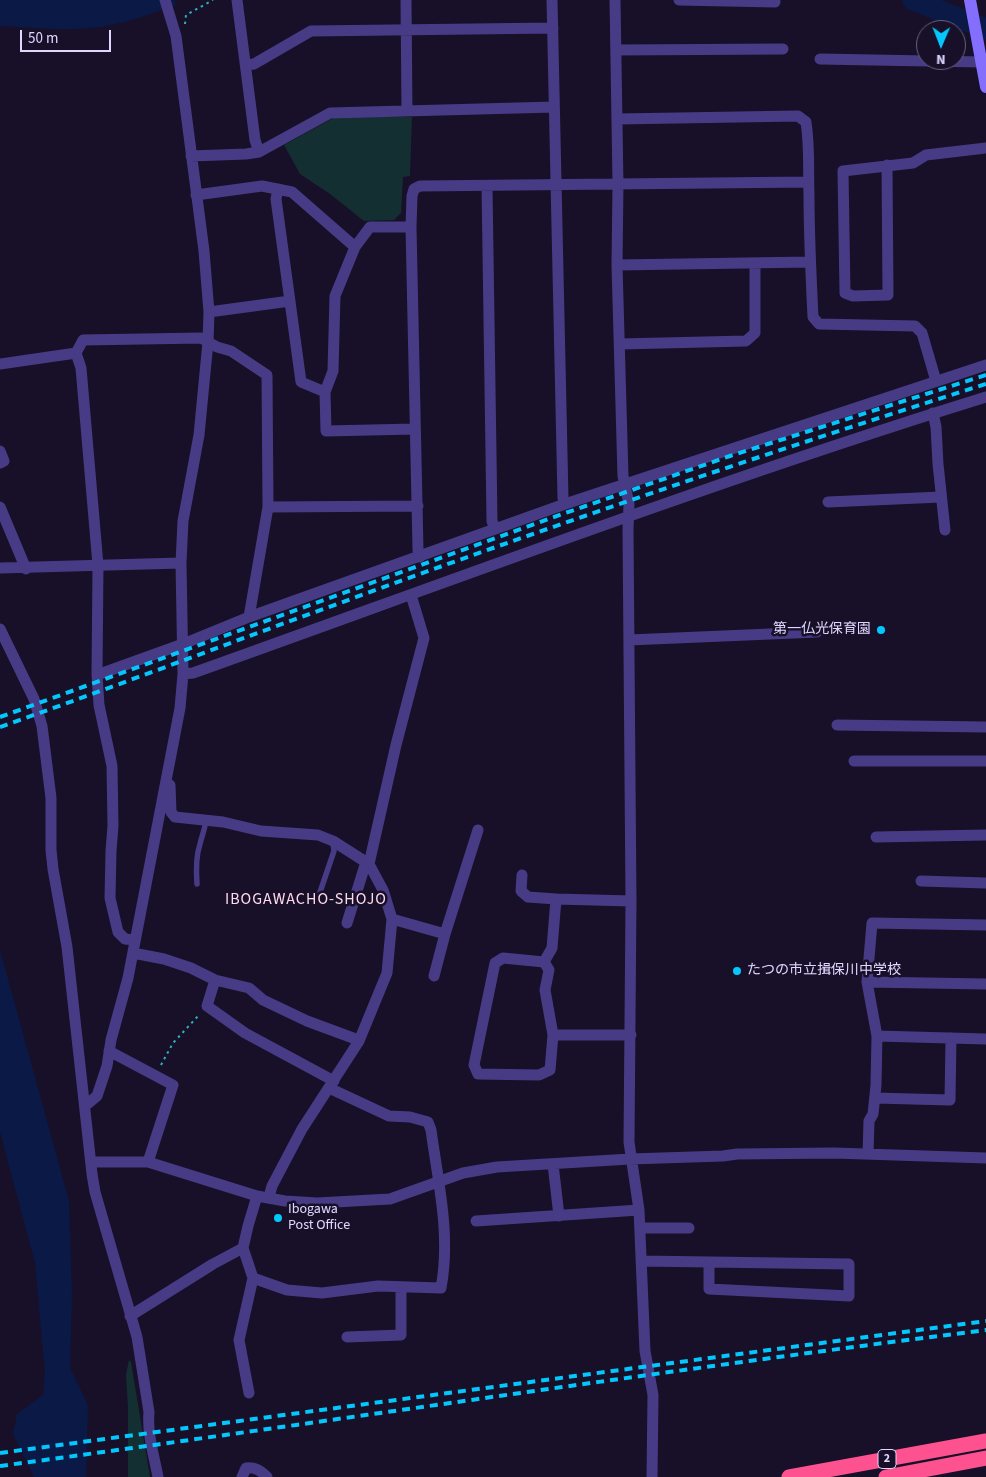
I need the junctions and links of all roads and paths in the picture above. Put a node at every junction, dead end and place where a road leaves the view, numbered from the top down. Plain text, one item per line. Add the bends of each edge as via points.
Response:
1 (165, 0) edge
2 (213, 0) edge
3 (237, 0) edge
4 (406, 0) edge
5 (552, 0) edge
6 (614, 0) edge
7 (679, 0) edge
8 (970, 0) edge
9 (775, 2) dead end
10 (186, 27) dead end
11 (553, 28) junction
12 (407, 30) junction
13 (782, 48) dead end
14 (616, 50) junction
15 (981, 59) junction
16 (820, 60) dead end
17 (246, 65) junction
18 (986, 87) edge
19 (554, 107) junction
20 (407, 111) junction
21 (617, 119) junction
22 (986, 148) edge
23 (260, 152) junction
24 (191, 156) junction
25 (887, 166) junction
26 (808, 182) junction
27 (618, 184) junction
28 (556, 185) junction
29 (487, 186) junction
30 (278, 189) junction
31 (196, 195) junction
32 (411, 227) junction
33 (355, 247) junction
34 (810, 262) junction
35 (755, 263) junction
36 (617, 265) junction
37 (290, 301) junction
38 (209, 312) junction
39 (208, 342) junction
40 (620, 344) junction
41 (76, 352) junction
42 (0, 364) edge
43 (986, 365) edge
44 (936, 381) junction
45 (325, 392) junction
46 (986, 397) edge
47 (933, 413) junction
48 (414, 429) junction
49 (0, 451) edge
50 (0, 463) edge
51 (625, 483) junction
52 (941, 497) junction
53 (828, 502) dead end
54 (565, 504) junction
55 (418, 506) junction
56 (0, 507) edge
57 (268, 507) junction
58 (628, 515) junction
59 (496, 528) junction
60 (945, 530) dead end
61 (420, 556) junction
62 (181, 564) junction
63 (98, 565) junction
64 (0, 568) edge
65 (26, 569) junction
66 (412, 595) junction
67 (249, 616) junction
68 (0, 628) edge
69 (817, 632) dead end
70 (629, 640) junction
71 (183, 644) junction
72 (183, 674) junction
73 (97, 675) junction
74 (837, 725) dead end
75 (986, 728) edge
76 (854, 761) dead end
77 (986, 761) edge
78 (167, 779) junction
79 (206, 820) junction
80 (478, 830) dead end
81 (986, 835) edge
82 (876, 837) dead end
83 (333, 841) junction
84 (368, 863) junction
85 (522, 875) dead end
86 (921, 881) dead end
87 (986, 883) edge
88 (197, 884) dead end
89 (318, 898) dead end
90 (556, 899) junction
91 (631, 901) junction
92 (392, 919) junction
93 (347, 923) dead end
94 (986, 925) edge
95 (444, 934) junction
96 (135, 940) junction
97 (133, 953) junction
98 (544, 962) junction
99 (434, 976) dead end
100 (215, 980) junction
101 (868, 982) junction
102 (986, 984) edge
103 (207, 1006) junction
104 (553, 1035) junction
105 (630, 1035) junction
106 (877, 1036) junction
107 (951, 1038) junction
108 (986, 1040) edge
109 (359, 1041) junction
110 (109, 1052) junction
111 (155, 1076) junction
112 (331, 1084) junction
113 (875, 1098) junction
114 (85, 1106) junction
115 (868, 1154) junction
116 (986, 1158) edge
117 (630, 1159) junction
118 (91, 1162) junction
119 (148, 1162) junction
120 (553, 1164) junction
121 (438, 1181) junction
122 (263, 1197) junction
123 (639, 1210) junction
124 (559, 1216) junction
125 (476, 1222) dead end
126 (640, 1228) junction
127 (689, 1228) dead end
128 (243, 1248) junction
129 (641, 1261) junction
130 (708, 1262) junction
131 (253, 1278) junction
132 (401, 1287) junction
133 (130, 1316) junction
134 (347, 1337) dead end
135 (249, 1393) dead end
136 (986, 1440) edge
137 (986, 1458) edge
138 (158, 1477) edge
139 (242, 1477) edge
140 (266, 1477) edge
141 (652, 1477) edge
142 (789, 1477) edge
143 (886, 1477) edge

1 - 24 street via 176,36
2 - 10 path via 186,15
3 - 17 street
4 - 12 street
5 - 11 street
6 - 14 street
7 - 9 street
8 - 15 main road
11 - 12 street
11 - 19 street
12 - 17 street via 311,31 254,64
12 - 20 street
13 - 14 street
14 - 21 street
15 - 16 street
15 - 18 main road
17 - 23 street via 255,140
19 - 20 street
19 - 28 street
20 - 23 street via 330,113
21 - 26 street via 798,116 806,122 810,145
21 - 27 street
22 - 25 street via 926,156 913,162
23 - 24 street
24 - 31 street
25 - 25 street via 843,171 845,293 853,296 888,295
26 - 27 street
26 - 34 street
27 - 28 street
27 - 36 street
28 - 29 street
28 - 54 street
29 - 32 street via 414,188
29 - 59 street via 492,521
30 - 31 street via 262,186
30 - 33 street via 292,192
30 - 37 street via 276,199
31 - 38 street
32 - 33 street via 370,227
32 - 48 street
33 - 45 street via 335,296 333,371
34 - 35 street
34 - 44 street via 813,317 818,324 915,326 922,333
35 - 36 street
35 - 40 street via 755,333 746,341
36 - 40 street
37 - 38 street
37 - 45 street via 301,382
38 - 39 street
39 - 41 street via 201,338 83,340
39 - 57 street via 231,351 267,376
39 - 62 street via 199,435 183,522
40 - 51 street
41 - 42 street
41 - 63 street via 81,368
43 - 44 street
44 - 51 street
45 - 48 street via 326,431
46 - 47 street
47 - 52 street
47 - 58 street
48 - 55 street
49 - 50 street via 4,461
51 - 54 street
51 - 58 street via 630,504
52 - 53 street
52 - 60 street
54 - 59 street
55 - 57 street
55 - 61 street
56 - 65 street
57 - 67 street
58 - 66 street
58 - 70 street
59 - 61 street
61 - 67 street
62 - 63 street
62 - 71 street
63 - 65 street
63 - 73 street
64 - 65 street
66 - 72 street
66 - 84 street via 424,638
67 - 71 street
68 - 114 street via 34,699 42,726 51,798 53,870 67,947
69 - 70 street
70 - 91 street
71 - 72 street
71 - 73 street
72 - 78 street
73 - 96 street via 99,705 112,766 114,826 110,898 118,932 125,939
74 - 75 street
76 - 77 street
78 - 79 street via 171,789 171,812 175,817
78 - 96 street
79 - 83 street via 261,832 318,835
79 - 88 lane via 196,871
80 - 95 street
81 - 82 street
83 - 84 street
83 - 89 lane via 334,851
84 - 92 street via 383,890
84 - 93 street
85 - 90 street via 521,891 528,896
86 - 87 street
90 - 91 street
90 - 98 street via 552,948
91 - 105 street
92 - 95 street
92 - 109 street via 387,973
94 - 101 street via 872,923
95 - 99 street
96 - 97 street
97 - 100 street via 164,959
97 - 110 street
98 - 104 street via 549,970 545,990
98 - 104 street via 503,958 495,963 474,1065 478,1074 539,1075 550,1070
100 - 103 street
100 - 109 street via 249,988 263,1000
101 - 102 street
101 - 106 street
103 - 111 path via 173,1044
103 - 112 street via 245,1033
104 - 105 street
105 - 117 street
106 - 107 street
106 - 113 street
107 - 108 street
107 - 113 street via 950,1100
109 - 112 street
110 - 111 street
110 - 114 street via 97,1096
111 - 119 street via 173,1085
112 - 121 street via 389,1116 428,1122
112 - 122 street
113 - 115 street via 869,1121
114 - 118 street
115 - 116 street
115 - 117 street via 737,1154
117 - 120 street
117 - 123 street
118 - 119 street
118 - 133 street via 95,1192
119 - 122 street
120 - 121 street via 497,1167
120 - 124 street
121 - 122 street via 390,1199 317,1203
121 - 132 street via 444,1221 441,1288
122 - 128 street via 248,1226
123 - 124 street
123 - 126 street
124 - 125 street
126 - 127 street
126 - 129 street
128 - 131 street
128 - 133 street
129 - 130 street
129 - 141 street via 645,1352 653,1395
130 - 130 street via 849,1264 849,1296 709,1288
131 - 132 street via 287,1290 322,1293 378,1286
131 - 135 street via 239,1340
132 - 134 street via 401,1336
133 - 138 street via 137,1337 152,1454
136 - 142 highway, 2
137 - 143 highway, 2
139 - 140 street via 246,1468 253,1467

